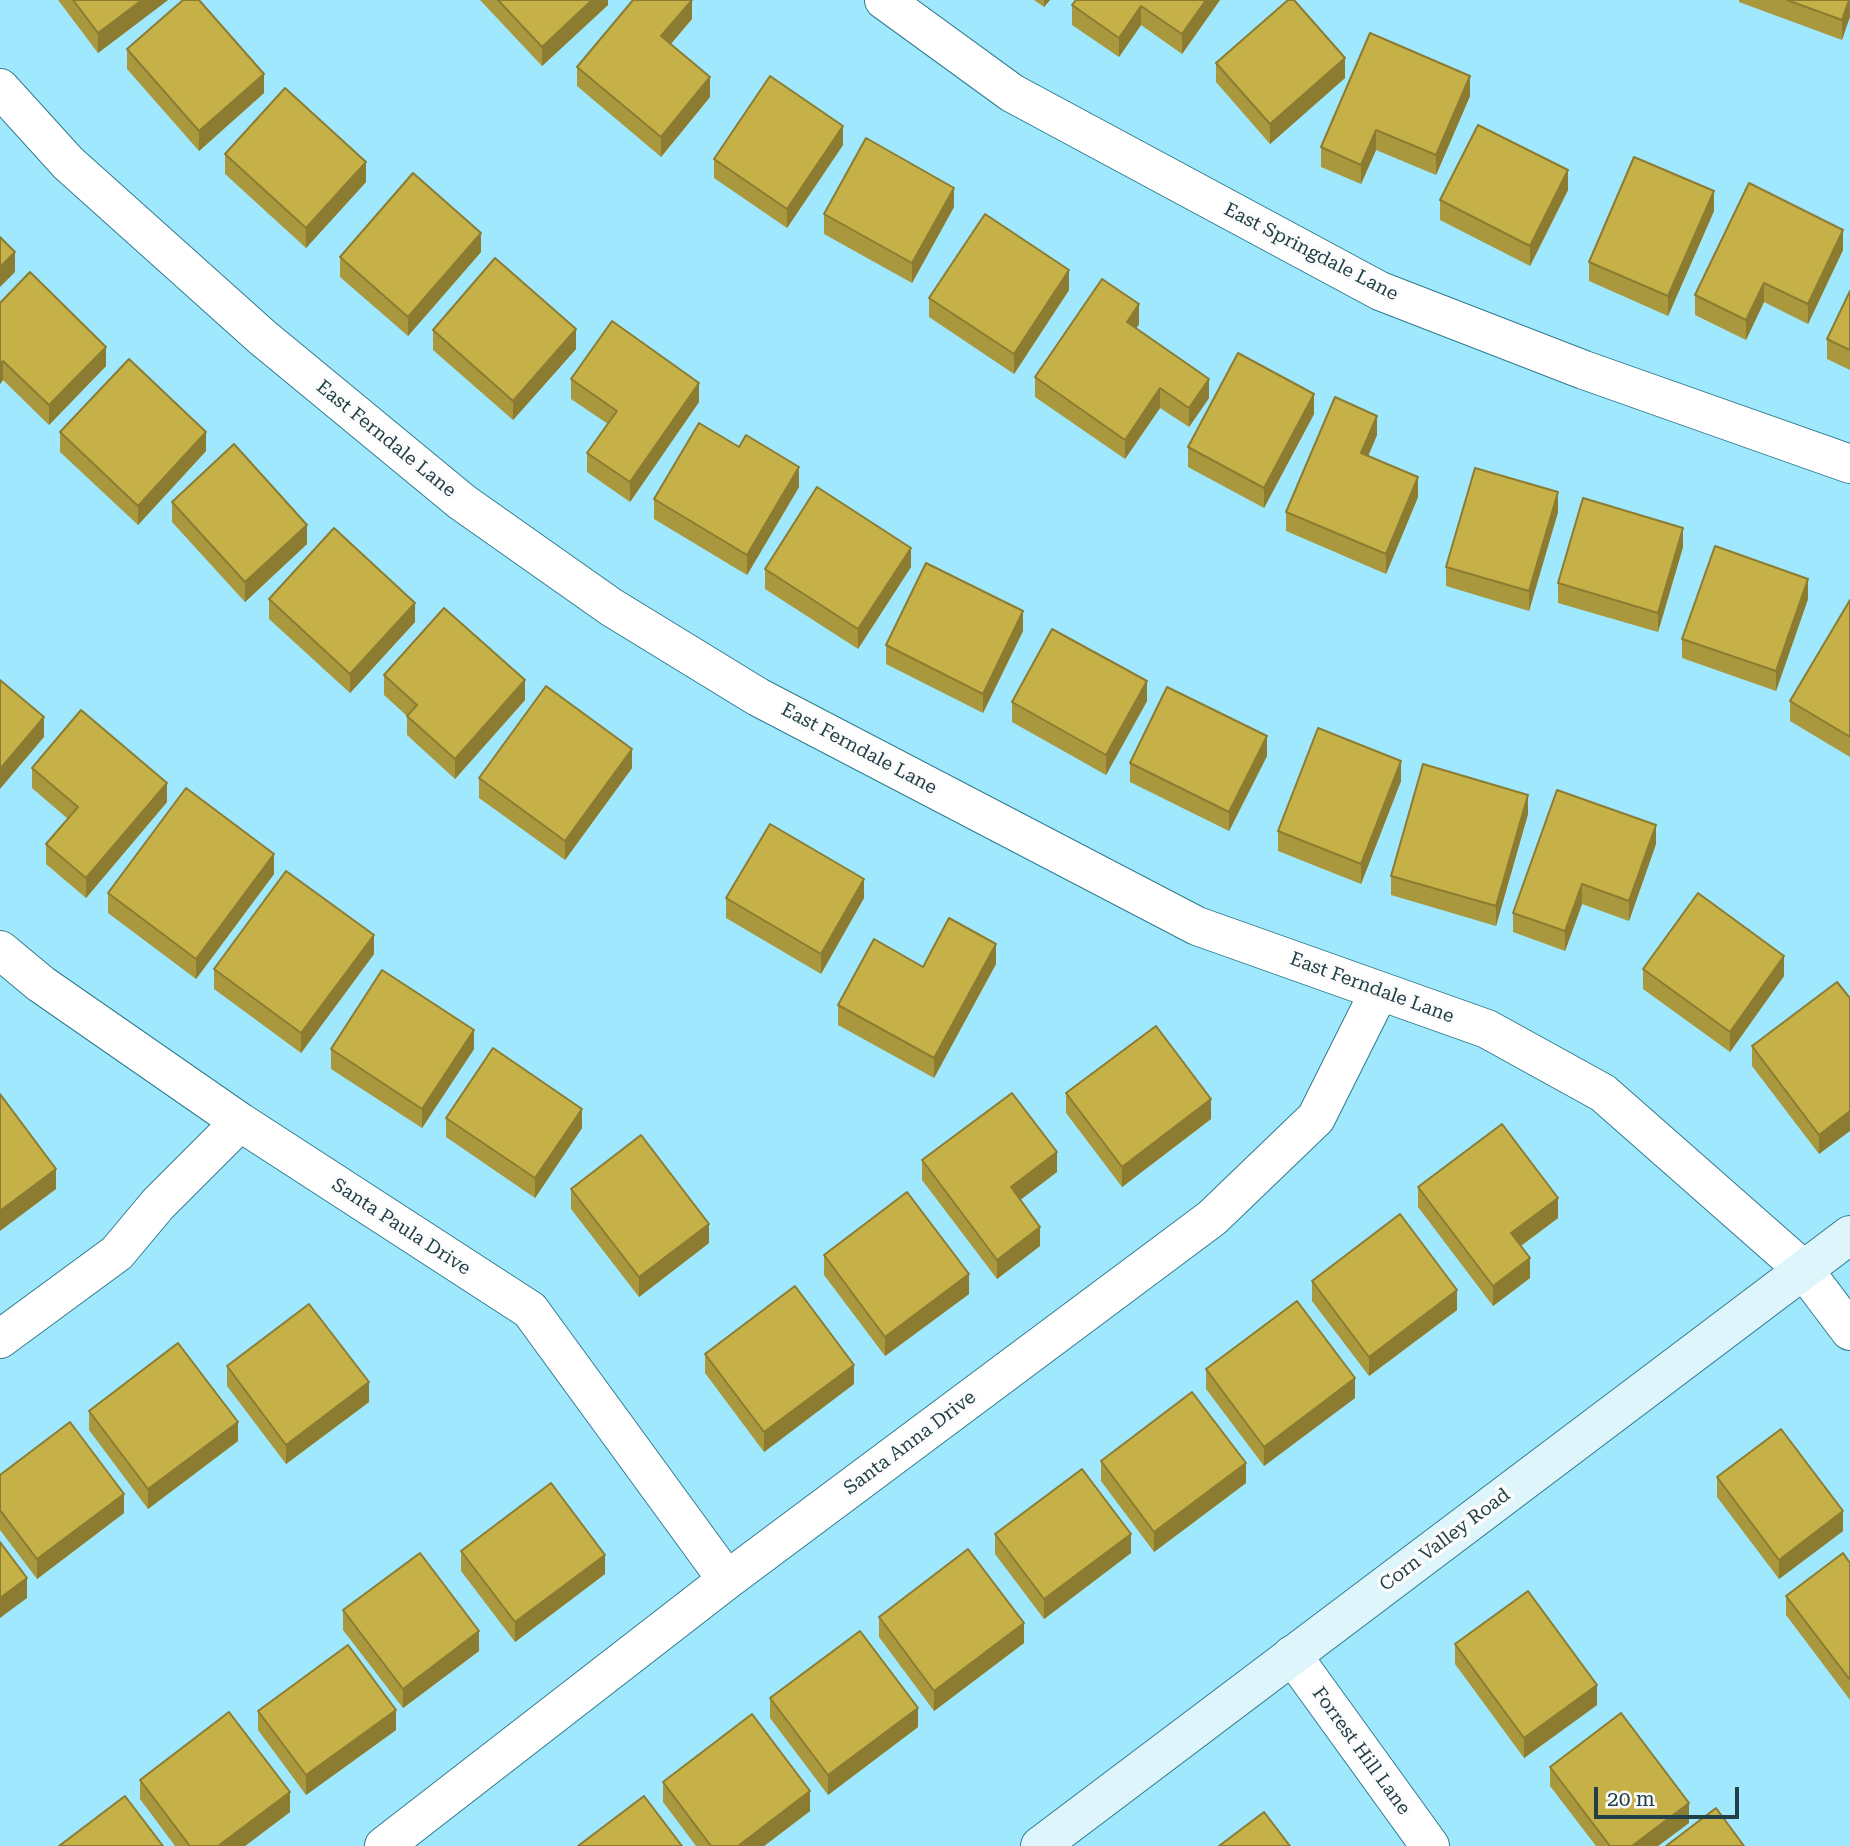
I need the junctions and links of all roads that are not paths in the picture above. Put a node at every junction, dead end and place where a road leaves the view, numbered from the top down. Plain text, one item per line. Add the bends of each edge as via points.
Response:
1 (884, 0) edge
2 (0, 88) edge
3 (1850, 464) edge
4 (0, 950) edge
5 (1379, 992) junction
6 (240, 1122) junction
7 (1850, 1235) edge
8 (1804, 1270) junction
9 (1850, 1331) edge
10 (0, 1339) edge
11 (727, 1580) junction
12 (1292, 1655) junction
13 (384, 1846) edge
14 (1040, 1846) edge
15 (1430, 1846) edge

1 - 3 street, East Springdale Lane via 1012,93 1380,291 1584,370
2 - 5 street, East Ferndale Lane via 68,163 262,337 462,502 611,607 758,696 1197,926
4 - 6 street, Santa Paula Drive via 41,984
5 - 8 street, East Ferndale Lane via 1487,1029 1603,1093
5 - 11 street, Santa Anna Drive via 1316,1118 1212,1218
6 - 10 street via 158,1204 117,1253
6 - 11 street, Santa Paula Drive via 530,1310
7 - 8 main road, Corn Valley Road
8 - 9 street, East Ferndale Lane
8 - 12 main road, Corn Valley Road
11 - 13 street, Santa Anna Drive
12 - 14 main road, Corn Valley Road
12 - 15 street, Forrest Hill Lane

